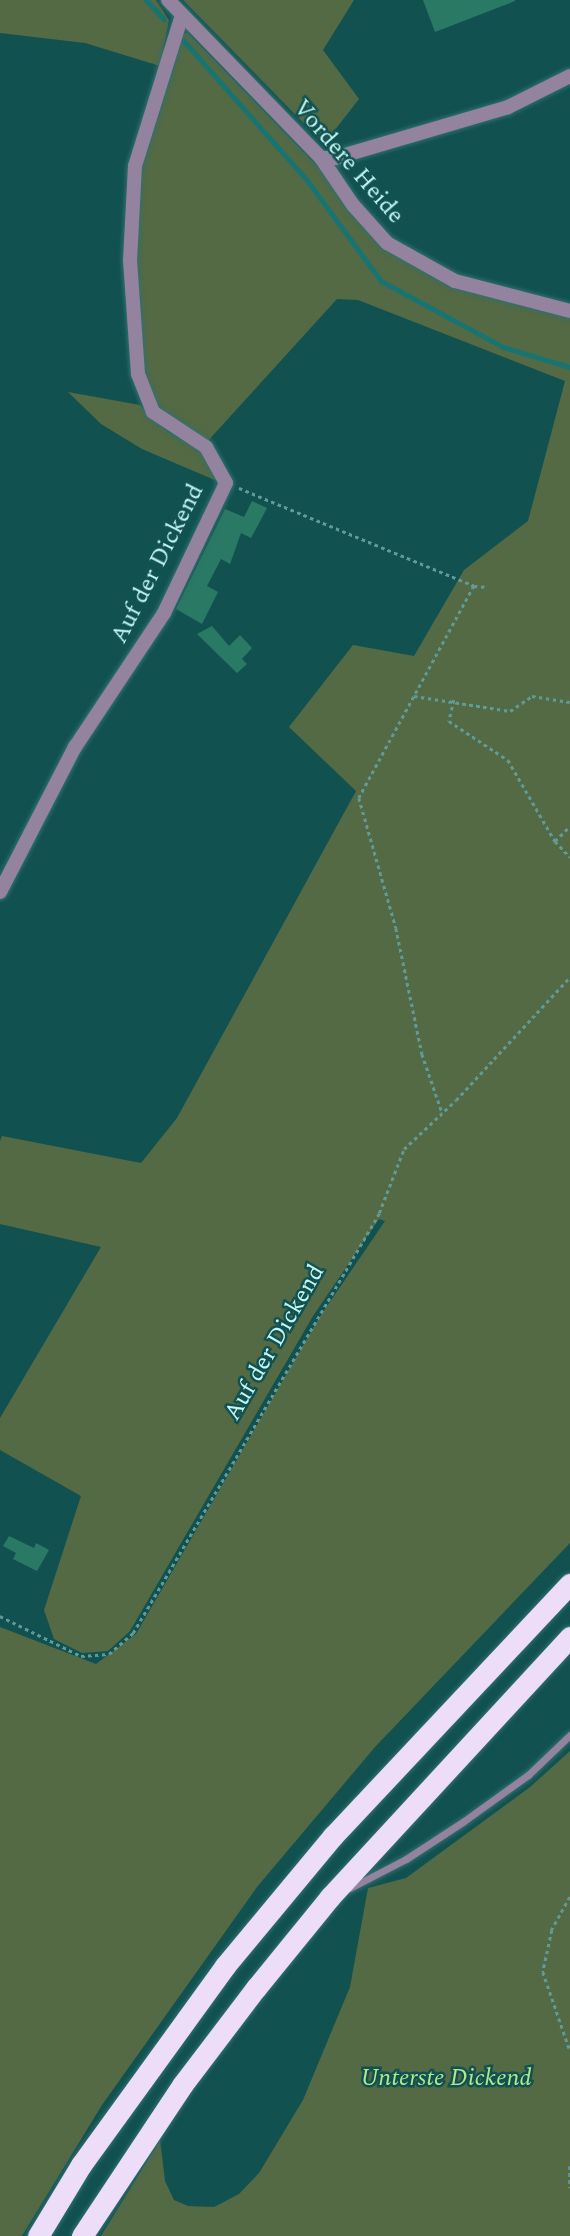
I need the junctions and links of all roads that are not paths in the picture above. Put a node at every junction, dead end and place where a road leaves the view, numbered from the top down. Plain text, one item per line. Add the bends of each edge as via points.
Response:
1 (168, 0) edge
2 (182, 15) junction
3 (570, 76) edge
4 (321, 158) junction
5 (570, 311) edge
6 (0, 891) edge
7 (570, 1584) edge
8 (570, 1637) edge
9 (570, 1735) edge
10 (330, 1897) junction
11 (38, 2236) edge
12 (82, 2236) edge

1 - 2 street, Vordere Heide
2 - 4 street, Vordere Heide
2 - 6 street, Auf der Dickend via 135,166 130,261 138,374 153,412 206,447 226,483 164,613 75,747
3 - 4 street via 508,107 335,158
4 - 5 street, Vordere Heide via 353,205 391,245 455,281
7 - 11 highway via 342,1826 225,1965 81,2165
8 - 10 highway
9 - 10 lane via 528,1775 464,1821 406,1859
10 - 12 highway via 183,2084

